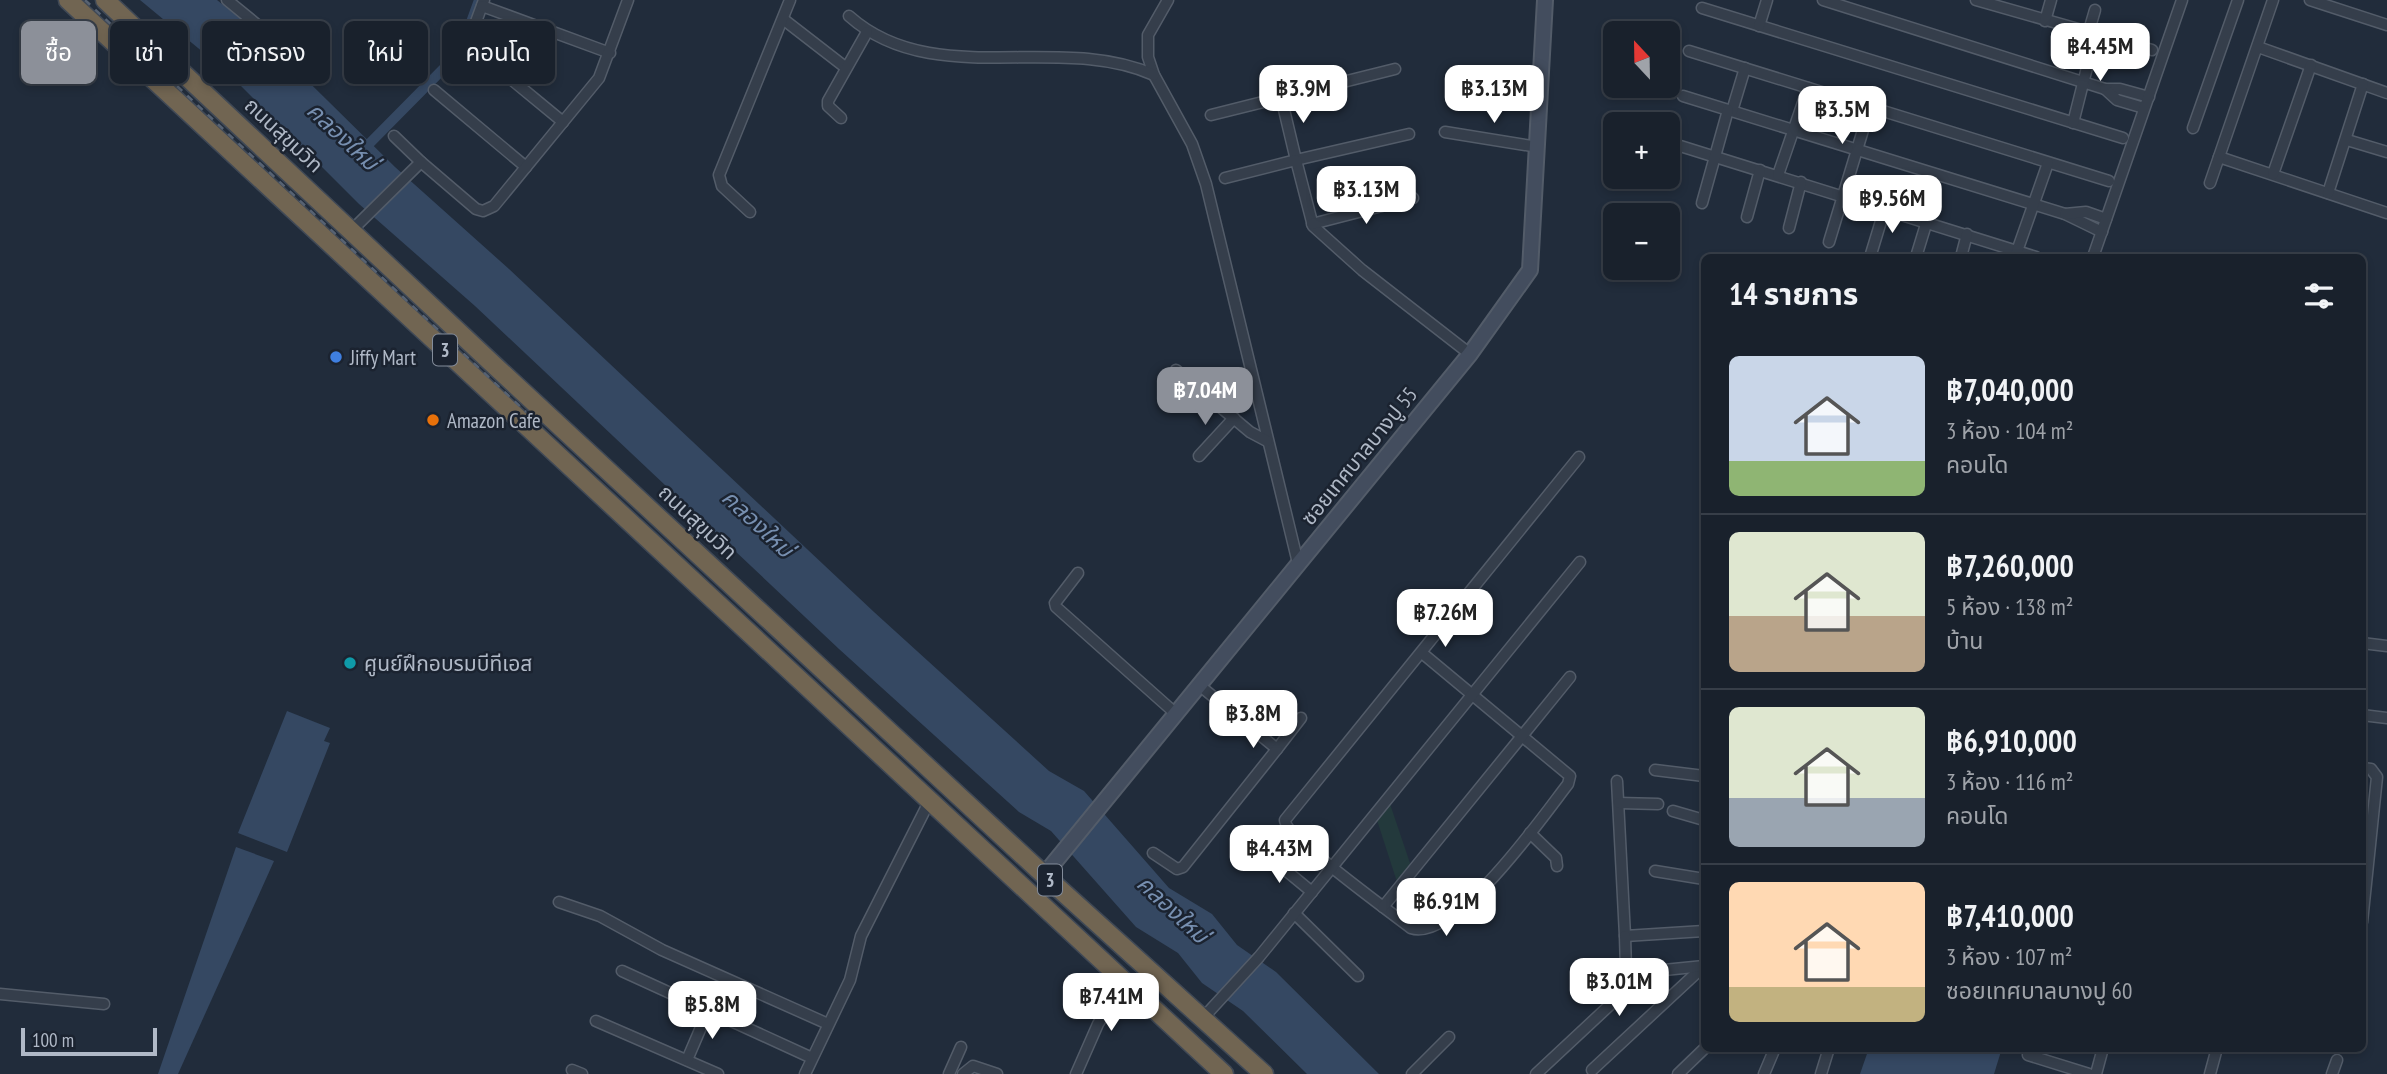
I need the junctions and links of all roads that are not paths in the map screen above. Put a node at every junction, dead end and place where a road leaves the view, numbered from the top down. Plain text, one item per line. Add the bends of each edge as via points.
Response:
1 (68, 0) edge
2 (105, 0) edge
3 (227, 0) edge
4 (627, 0) edge
5 (790, 0) edge
6 (1168, 0) edge
7 (1545, 0) edge
8 (1767, 0) edge
9 (1823, 0) edge
10 (1976, 0) edge
11 (2051, 0) edge
12 (2182, 0) edge
13 (2238, 0) edge
14 (2273, 0) edge
15 (2310, 0) edge
16 (483, 3) edge
17 (2005, 4) edge
18 (2334, 4) edge
19 (1702, 8) dead end
20 (2095, 10) dead end
21 (849, 16) dead end
22 (783, 19) junction
23 (253, 21) edge
24 (2045, 21) junction
25 (1759, 26) junction
26 (2387, 26) edge
27 (867, 32) junction
28 (2091, 35) junction
29 (2258, 47) junction
30 (2152, 50) dead end
31 (1689, 51) dead end
32 (610, 53) junction
33 (2311, 65) junction
34 (845, 67) junction
35 (1745, 68) junction
36 (1395, 69) dead end
37 (1154, 75) junction
38 (2084, 82) junction
39 (2363, 84) junction
40 (1808, 88) junction
41 (2105, 89) junction
42 (434, 90) dead end
43 (2387, 93) edge
44 (1684, 96) dead end
45 (1281, 97) junction
46 (2149, 97) junction
47 (1870, 107) junction
48 (2144, 108) junction
49 (1730, 110) junction
50 (1211, 115) dead end
51 (841, 118) dead end
52 (563, 122) junction
53 (2073, 124) junction
54 (2193, 128) dead end
55 (1793, 130) junction
56 (1446, 132) dead end
57 (1409, 134) dead end
58 (394, 136) dead end
59 (2123, 138) dead end
60 (2347, 140) junction
61 (1680, 146) edge
62 (1538, 147) junction
63 (1857, 150) junction
64 (2387, 152) edge
65 (1716, 156) junction
66 (2219, 157) junction
67 (1296, 160) junction
68 (2048, 163) junction
69 (417, 166) junction
70 (526, 167) junction
71 (1760, 170) junction
72 (2273, 174) junction
73 (1778, 175) junction
74 (1224, 177) dead end
75 (2109, 181) dead end
76 (1801, 182) junction
77 (2210, 183) dead end
78 (2328, 193) junction
79 (1842, 195) junction
80 (1412, 198) dead end
81 (1702, 202) dead end
82 (2034, 204) junction
83 (1885, 208) junction
84 (750, 212) dead end
85 (2387, 213) edge
86 (2066, 214) junction
87 (1747, 217) dead end
88 (2106, 219) junction
89 (1927, 221) junction
90 (357, 224) junction
91 (1312, 224) junction
92 (1789, 228) dead end
93 (2102, 232) junction
94 (1967, 234) junction
95 (1829, 243) dead end
96 (1871, 254) dead end
97 (1917, 254) edge
98 (1962, 254) edge
99 (2015, 254) edge
100 (2094, 254) edge
101 (1470, 354) junction
102 (1176, 370) dead end
103 (1234, 418) junction
104 (1267, 441) junction
105 (1199, 456) dead end
106 (1579, 457) dead end
107 (1298, 562) junction
108 (1580, 562) dead end
109 (1078, 573) dead end
110 (2366, 643) edge
111 (2387, 646) edge
112 (1422, 653) junction
113 (1570, 677) dead end
114 (839, 683) junction
115 (1199, 685) junction
116 (1472, 695) junction
117 (822, 701) junction
118 (1175, 713) junction
119 (2366, 715) edge
120 (1301, 718) dead end
121 (2387, 718) edge
122 (1522, 735) junction
123 (1277, 750) junction
124 (2366, 768) edge
125 (1655, 770) dead end
126 (1701, 776) edge
127 (1617, 781) dead end
128 (929, 802) junction
129 (1619, 803) junction
130 (1658, 804) dead end
131 (2366, 809) edge
132 (2375, 810) junction
133 (1673, 811) dead end
134 (1701, 819) edge
135 (1530, 832) junction
136 (1153, 853) dead end
137 (1266, 854) dead end
138 (2366, 856) edge
139 (1557, 866) dead end
140 (1332, 867) junction
141 (1655, 871) dead end
142 (1044, 875) junction
143 (1701, 879) edge
144 (1312, 892) junction
145 (559, 902) dead end
146 (1383, 907) junction
147 (1294, 914) junction
148 (1701, 931) edge
149 (1625, 936) junction
150 (1701, 966) edge
151 (1701, 969) edge
152 (622, 971) dead end
153 (1358, 976) dead end
154 (1125, 981) junction
155 (1633, 983) junction
156 (0, 994) edge
157 (104, 1004) dead end
158 (708, 1011) junction
159 (1204, 1017) junction
160 (596, 1021) dead end
161 (828, 1024) junction
162 (1449, 1037) dead end
163 (961, 1047) dead end
164 (1701, 1052) edge
165 (1773, 1052) edge
166 (1828, 1052) edge
167 (2103, 1052) edge
168 (2216, 1052) edge
169 (2028, 1055) dead end
170 (812, 1058) junction
171 (687, 1060) junction
172 (2337, 1060) dead end
173 (1592, 1070) dead end
174 (718, 1074) edge
175 (805, 1074) edge
176 (949, 1074) edge
177 (963, 1074) edge
178 (997, 1074) edge
179 (1076, 1074) edge
180 (1224, 1074) edge
181 (1264, 1074) edge
182 (1412, 1074) edge
183 (1536, 1074) edge
184 (1678, 1074) edge
185 (1764, 1074) edge
186 (1821, 1074) edge
187 (2089, 1074) edge
188 (2096, 1074) edge
189 (2210, 1074) edge
190 (2332, 1074) edge

1 - 117 highway, 3
2 - 90 highway, ถนนสุขุมวิท / 3
3 - 23 street
4 - 32 street
5 - 22 street
6 - 37 street via 1148,35
7 - 62 street, ซอยเทศบาลบางปู 55
8 - 25 street
9 - 38 street
10 - 17 street
11 - 24 street
12 - 46 street
13 - 54 street
14 - 29 street
15 - 18 street
16 - 32 street
16 - 52 street via 470,38 472,47
17 - 24 street
18 - 26 street
19 - 25 street
20 - 28 street
21 - 27 street
22 - 34 street
22 - 84 street via 719,175 722,186
24 - 28 street
25 - 53 street
27 - 34 street
27 - 37 street via 921,52 1096,60 1127,64
28 - 30 street
28 - 38 street
29 - 33 street
29 - 66 street
31 - 35 street
32 - 52 street via 599,78
33 - 39 street
33 - 72 street
34 - 51 street via 827,103
35 - 40 street
35 - 49 street
36 - 45 street
37 - 104 street via 1199,162
38 - 41 street
38 - 53 street
39 - 43 street
39 - 60 street
40 - 47 street
40 - 55 street
41 - 46 street
41 - 48 street via 2117,100
42 - 70 street
44 - 49 street
45 - 50 street
45 - 67 street
46 - 48 street
47 - 63 street
47 - 68 street
48 - 88 street
49 - 55 street
49 - 65 street
52 - 70 street
53 - 59 street
55 - 63 street
55 - 73 street
56 - 62 street
57 - 67 street
58 - 69 street
60 - 64 street
60 - 78 street
61 - 65 street
62 - 101 street, ซอยเทศบาลบางปู 55 via 1530,270
63 - 79 street
63 - 82 street
65 - 71 street
65 - 81 street
66 - 72 street
66 - 77 street
67 - 74 street
67 - 91 street
68 - 75 street
68 - 82 street
69 - 70 street via 483,211 494,206
69 - 90 street
71 - 73 street
71 - 87 street
72 - 78 street
73 - 76 street
76 - 79 street
76 - 92 street
78 - 85 street
79 - 83 street
79 - 95 street
80 - 91 street
82 - 86 street
82 - 99 street
83 - 89 street
83 - 96 street
86 - 88 street via 2086,212
86 - 93 street
88 - 93 street
89 - 94 street
89 - 97 street
90 - 114 highway, ถนนสุขุมวิท / 3 via 496,367
91 - 101 street via 1362,270
93 - 100 street
94 - 98 street
94 - 99 street
101 - 107 street, ซอยเทศบาลบางปู 55
102 - 103 street
103 - 104 street
103 - 105 street
104 - 107 street
106 - 112 street
107 - 115 street, ซอยเทศบาลบางปู 55
108 - 116 street
109 - 118 street via 1056,607
110 - 111 street
112 - 116 street
112 - 140 street via 1285,820 1289,831
113 - 122 street
114 - 117 highway
114 - 142 highway, ถนนสุขุมวิท / 3
115 - 118 street, ซอยเทศบาลบางปู 55
115 - 123 street
116 - 122 street
116 - 140 street
117 - 128 highway, 3
118 - 142 street, ซอยเทศบาลบางปู 55
119 - 121 street
120 - 123 street
122 - 135 street via 1570,776
122 - 146 street
123 - 136 street via 1183,867 1177,869
124 - 132 street via 2377,777
125 - 126 street
127 - 129 street
128 - 154 highway, 3
128 - 161 street via 861,936 856,964
129 - 130 street
129 - 149 street
131 - 132 street
132 - 138 street
133 - 134 street
135 - 139 street via 1556,858
135 - 146 street via 1479,894 1430,929 1411,928
137 - 144 street
140 - 144 street
140 - 146 street
141 - 143 street
142 - 159 highway, ถนนสุขุมวิท / 3
144 - 147 street
145 - 161 street via 592,913 662,950
147 - 153 street
147 - 159 street
148 - 149 street
149 - 155 street via 1626,970
150 - 155 street via 1654,971
151 - 173 street
152 - 158 street
154 - 179 street via 1098,1024
154 - 180 highway, 3
155 - 183 street
156 - 157 street
158 - 170 street
158 - 171 street
159 - 181 highway, ถนนสุขุมวิท / 3
160 - 171 street
161 - 170 street
162 - 182 street
163 - 176 street
164 - 184 street
165 - 185 street
166 - 186 street
167 - 188 street
168 - 189 street
169 - 187 street
170 - 175 street
171 - 174 street
172 - 190 street
177 - 178 street via 966,1068 978,1066

